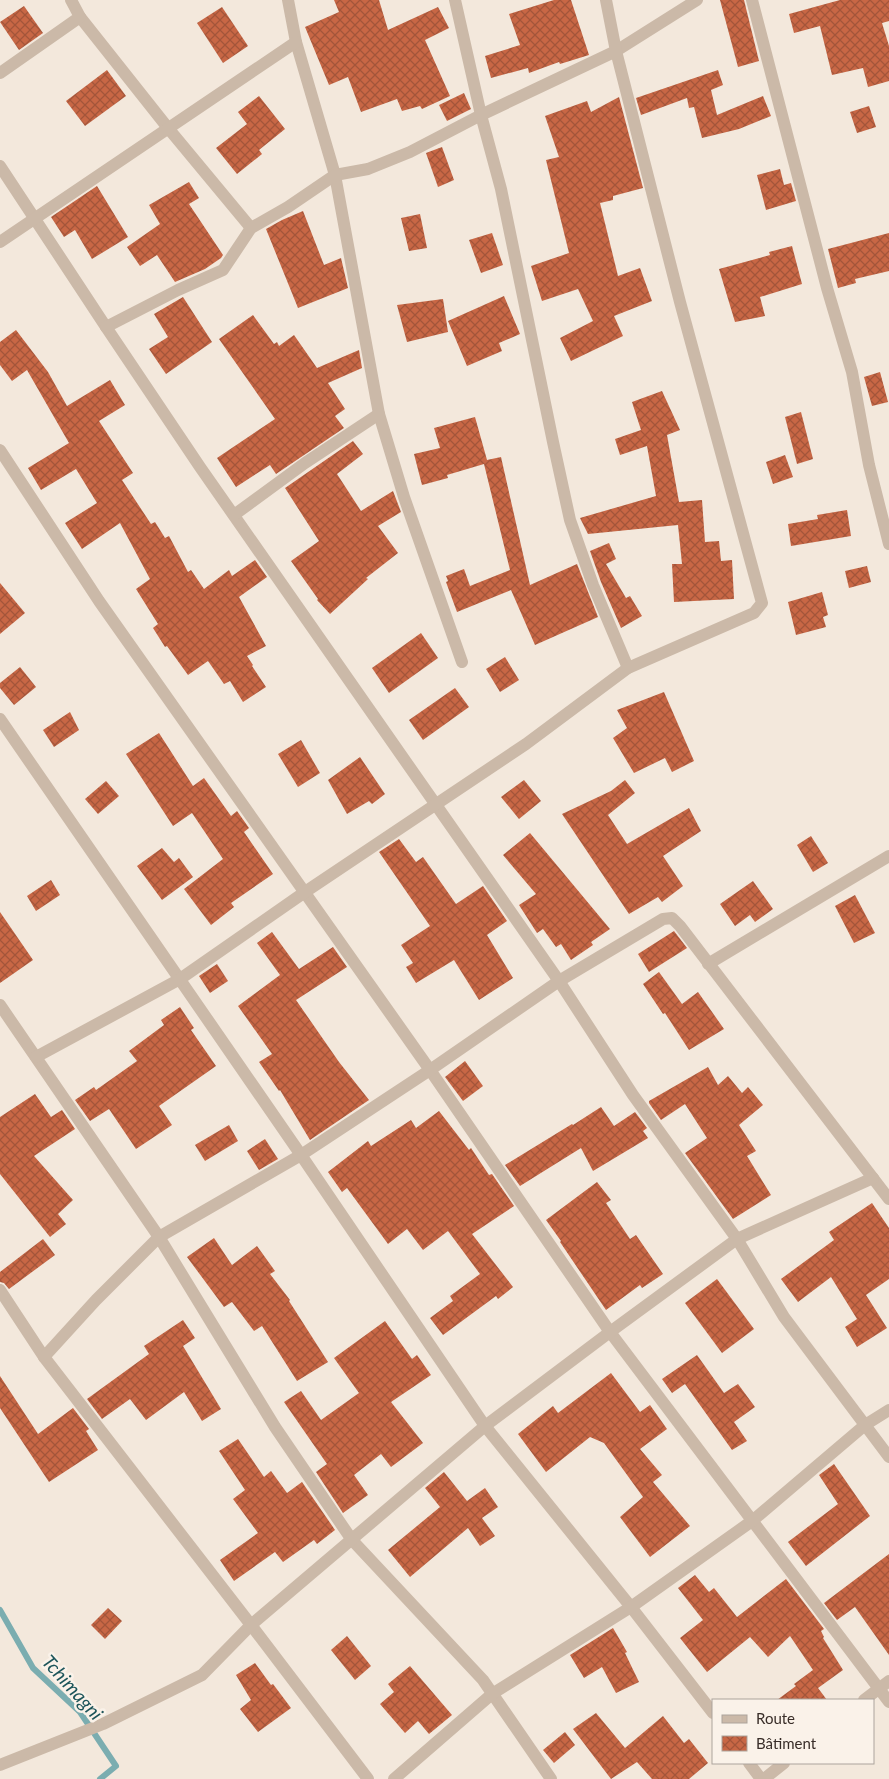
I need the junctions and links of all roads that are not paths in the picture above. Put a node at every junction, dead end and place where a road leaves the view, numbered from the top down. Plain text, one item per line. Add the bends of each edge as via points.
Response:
1 (71, 0) edge
2 (288, 0) edge
3 (454, 0) edge
4 (606, 0) edge
5 (698, 0) edge
6 (752, 0) edge
7 (80, 17) junction
8 (296, 42) junction
9 (616, 51) junction
10 (0, 73) edge
11 (481, 115) junction
12 (168, 128) junction
13 (0, 166) edge
14 (335, 175) junction
15 (35, 218) junction
16 (250, 228) junction
17 (0, 242) edge
18 (106, 327) junction
19 (380, 414) junction
20 (0, 450) edge
21 (234, 515) junction
22 (889, 544) edge
23 (462, 662) dead end
24 (628, 668) junction
25 (0, 719) edge
26 (436, 804) junction
27 (889, 856) edge
28 (304, 892) junction
29 (708, 964) junction
30 (180, 979) junction
31 (559, 982) junction
32 (0, 1005) edge
33 (36, 1057) junction
34 (430, 1070) junction
35 (301, 1156) junction
36 (873, 1178) junction
37 (889, 1199) edge
38 (159, 1237) junction
39 (737, 1239) junction
40 (0, 1290) edge
41 (610, 1332) junction
42 (44, 1357) junction
43 (889, 1410) edge
44 (865, 1425) junction
45 (485, 1426) junction
46 (889, 1457) edge
47 (752, 1521) junction
48 (352, 1540) junction
49 (631, 1607) junction
50 (251, 1625) junction
51 (884, 1685) edge
52 (492, 1694) junction
53 (865, 1699) edge
54 (889, 1702) edge
55 (712, 1712) edge
56 (750, 1764) edge
57 (783, 1764) edge
58 (0, 1765) edge
59 (368, 1779) edge
60 (394, 1779) edge
61 (551, 1779) edge
62 (762, 1779) edge

1 - 7 street
2 - 8 street
3 - 11 street
4 - 9 street
5 - 9 street
6 - 22 street via 852,372 869,465
7 - 10 street
7 - 12 street
8 - 12 street
8 - 14 street
9 - 11 street
9 - 24 street via 762,603 754,613
11 - 14 street via 410,152 368,169
11 - 24 street via 501,189 570,520
12 - 15 street
12 - 16 street
13 - 15 street
14 - 16 street
14 - 19 street
15 - 17 street
15 - 18 street
16 - 18 street via 223,270
18 - 21 street
19 - 21 street
19 - 23 street via 404,496
20 - 28 street via 99,601
21 - 26 street
24 - 26 street via 526,744
25 - 30 street
26 - 28 street
26 - 31 street
27 - 29 street
28 - 30 street
28 - 34 street
29 - 31 street via 672,918 663,919
29 - 36 street
30 - 33 street
30 - 35 street
31 - 34 street
31 - 39 street via 633,1095
32 - 33 street
33 - 38 street
34 - 35 street
34 - 41 street
35 - 38 street
35 - 45 street
36 - 37 street
36 - 39 street
38 - 42 street
38 - 48 street via 275,1427
39 - 41 street
39 - 44 street via 784,1317
40 - 42 street
41 - 45 street
41 - 47 street
42 - 50 street
43 - 44 street
44 - 46 street
44 - 47 street
45 - 48 street
45 - 49 street
47 - 49 street
47 - 51 street
48 - 50 street
48 - 52 street via 483,1680
49 - 52 street
49 - 55 street
50 - 58 street via 202,1675 103,1724
50 - 59 street
51 - 53 street
51 - 54 street
52 - 60 street
52 - 61 street
56 - 62 street
57 - 62 street

